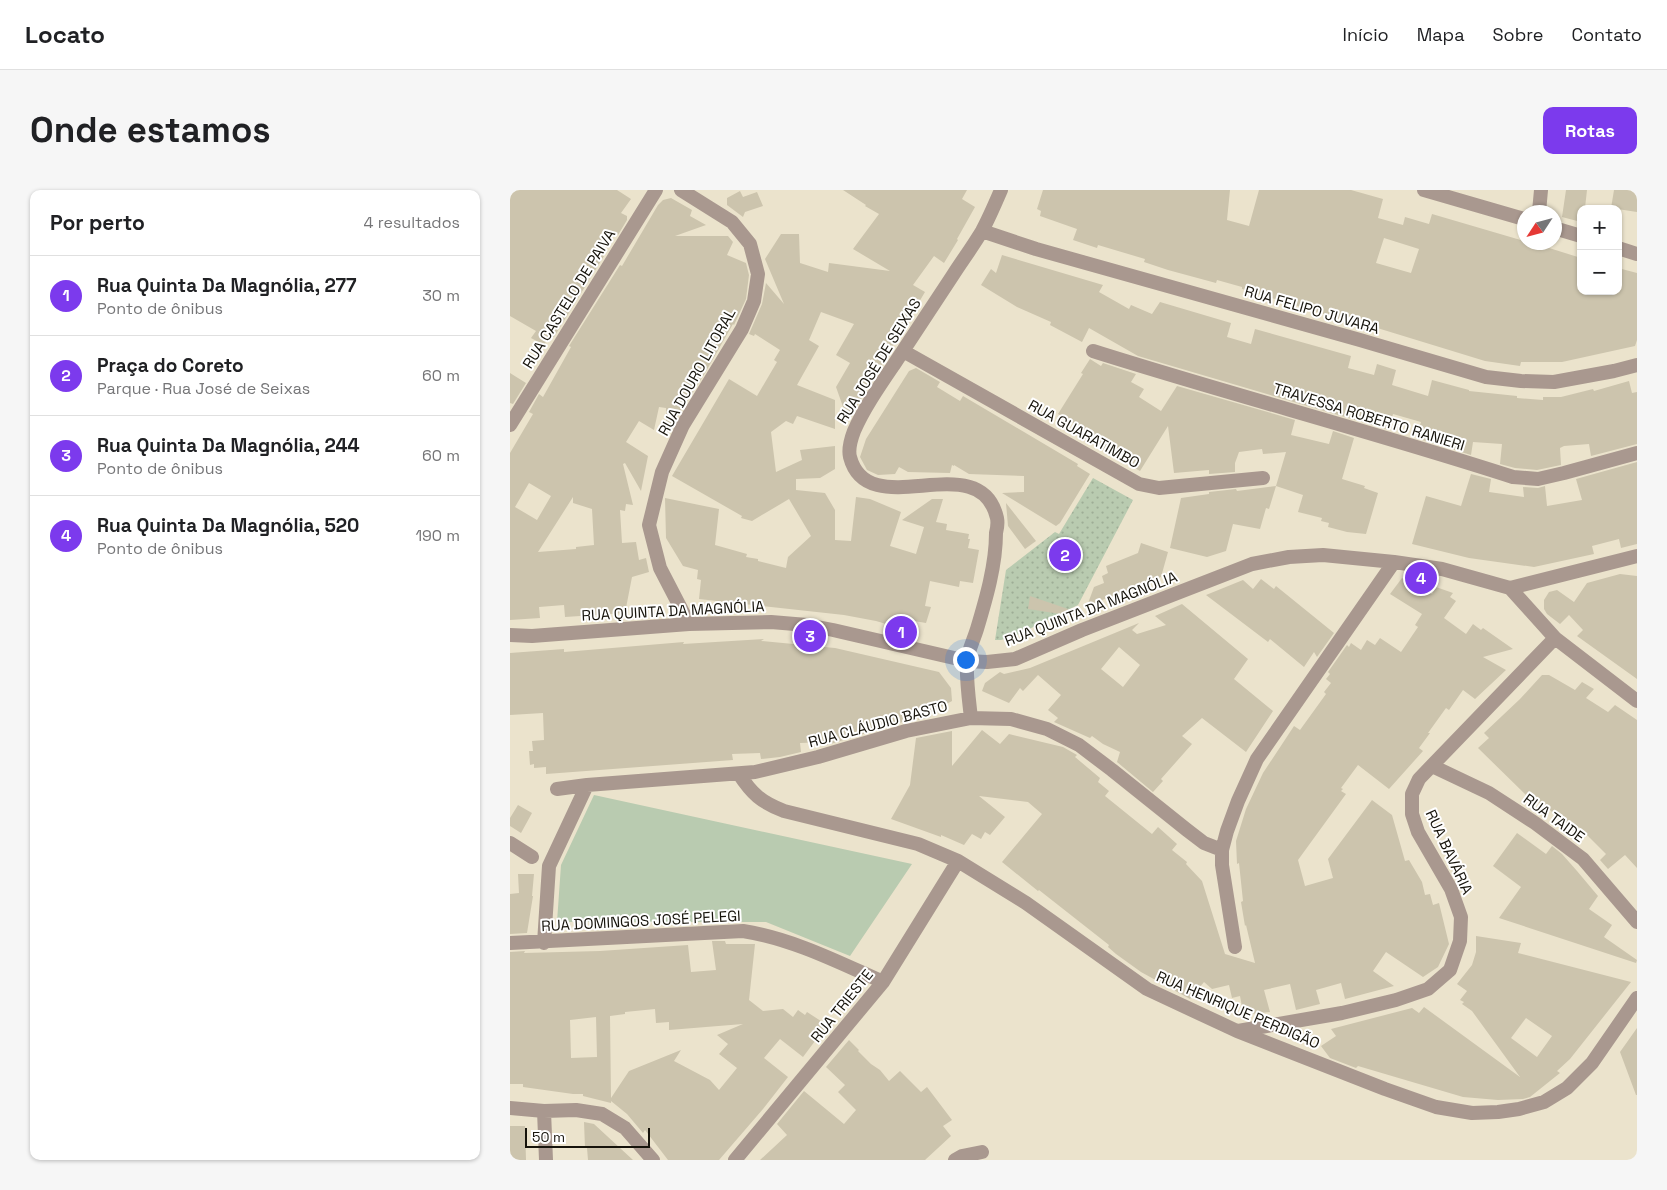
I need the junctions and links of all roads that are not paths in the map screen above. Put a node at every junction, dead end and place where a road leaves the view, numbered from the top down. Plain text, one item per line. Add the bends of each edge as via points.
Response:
1 (656, 190) edge
2 (681, 190) edge
3 (1001, 190) edge
4 (1424, 190) edge
5 (1541, 190) edge
6 (1540, 205) edge
7 (1517, 217) edge
8 (1562, 230) edge
9 (982, 231) junction
10 (1577, 235) edge
11 (1622, 249) edge
12 (1637, 254) edge
13 (903, 351) junction
14 (1093, 351) dead end
15 (1637, 365) edge
16 (510, 425) edge
17 (1637, 453) edge
18 (1263, 478) dead end
19 (1637, 556) edge
20 (1394, 562) junction
21 (1510, 588) junction
22 (689, 624) junction
23 (510, 635) edge
24 (1555, 638) junction
25 (967, 661) junction
26 (1637, 701) edge
27 (971, 718) junction
28 (1432, 766) junction
29 (739, 774) junction
30 (587, 785) junction
31 (556, 789) dead end
32 (510, 843) edge
33 (1222, 850) junction
34 (532, 856) dead end
35 (958, 861) junction
36 (1637, 922) edge
37 (544, 942) junction
38 (510, 944) edge
39 (1235, 946) dead end
40 (883, 982) junction
41 (1637, 998) edge
42 (1237, 1031) junction
43 (510, 1108) edge
44 (544, 1111) junction
45 (982, 1152) dead end
46 (546, 1160) edge
47 (653, 1160) edge
48 (735, 1160) edge
49 (955, 1160) edge

1 - 16 street, RUA CASTELO DE PAIVA
2 - 22 street, RUA DOURO LITORAL via 732,222 750,244 758,274 754,301 742,329 683,425 662,472 649,525 660,568
3 - 9 street, RUA JOSÉ DE SEIXAS
4 - 7 street
5 - 6 street
8 - 10 street
9 - 13 street, RUA JOSÉ DE SEIXAS
9 - 15 street, RUA FELIPO JUVARA via 1486,377 1554,382
11 - 12 street
13 - 18 street, RUA GUARATIMBO via 1139,484 1159,488
13 - 25 street, RUA JOSÉ DE SEIXAS via 854,430 850,456 861,476 880,486 960,484 980,492 990,502 997,519 996,544
14 - 17 street, TRAVESSA ROBERTO RANIERI via 1513,477 1538,479
19 - 21 street
20 - 21 street, RUA QUINTA DA MAGNÓLIA via 1442,569
20 - 25 street, RUA QUINTA DA MAGNÓLIA via 1323,555 1252,564 1015,659
20 - 33 street via 1257,759 1226,831
21 - 24 street
22 - 23 street, RUA QUINTA DA MAGNÓLIA
22 - 25 street, RUA QUINTA DA MAGNÓLIA via 771,622 807,625
24 - 26 street
24 - 28 street, RUA BAVÁRIA
25 - 27 street, RUA JOSÉ DE SEIXAS
27 - 29 street, RUA CLÁUDIO BASTO via 906,731 818,757
27 - 33 street, RUA CLÁUDIO BASTO via 1011,719 1047,729 1071,741 1204,843
28 - 36 street, RUA TAIDE via 1489,793 1536,823 1583,860
28 - 42 street, RUA BAVÁRIA via 1419,779 1412,794 1412,814 1418,832 1451,889 1460,917 1460,941 1450,970 1428,989 1396,1000
29 - 30 street, RUA CLÁUDIO BASTO
29 - 35 street, RUA HENRIQUE PERDIGÃO via 750,791 765,804 918,844
30 - 31 street, RUA CLÁUDIO BASTO
30 - 37 street via 549,866
32 - 34 street
33 - 39 street
35 - 40 street, RUA TRIESTE
35 - 42 street, RUA HENRIQUE PERDIGÃO via 1026,903 1147,989
37 - 38 street, RUA DOMINGOS JOSÉ PELEGI
37 - 40 street, RUA DOMINGOS JOSÉ PELEGI via 743,931 805,947
40 - 48 street, RUA TRIESTE
41 - 42 street, RUA HENRIQUE PERDIGÃO via 1592,1064 1567,1088 1544,1102 1498,1112 1472,1113 1436,1107
43 - 44 street
44 - 46 street
44 - 47 street via 576,1110 602,1114 625,1128
45 - 49 street

